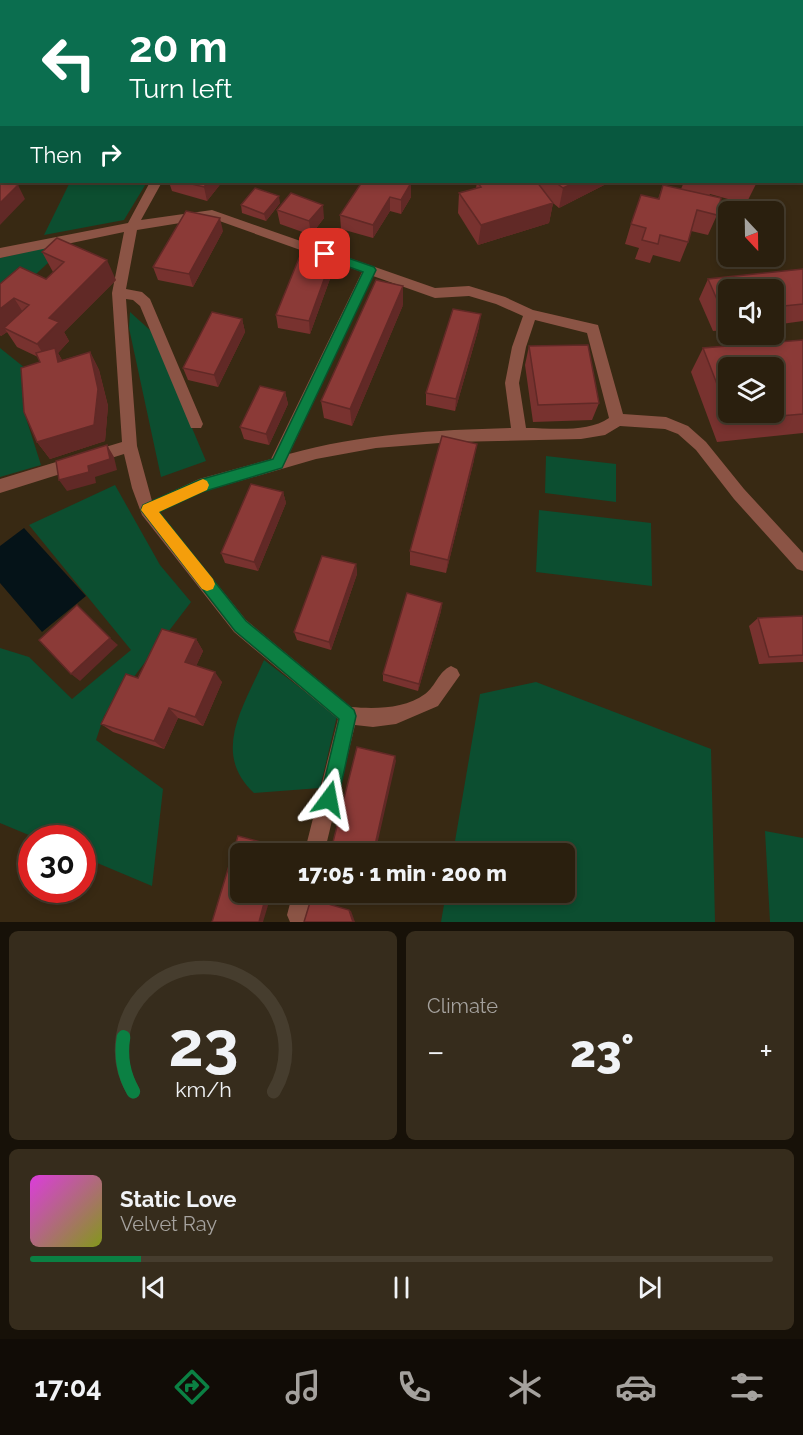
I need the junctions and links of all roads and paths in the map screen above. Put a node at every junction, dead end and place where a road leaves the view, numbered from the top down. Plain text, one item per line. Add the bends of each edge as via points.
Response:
1 (155, 183) edge
2 (132, 226) junction
3 (0, 253) edge
4 (370, 270) junction
5 (119, 293) junction
6 (530, 314) junction
7 (617, 420) junction
8 (196, 424) dead end
9 (519, 434) junction
10 (130, 446) junction
11 (277, 463) junction
12 (0, 486) edge
13 (148, 510) junction
14 (803, 564) edge
15 (451, 675) dead end
16 (348, 716) junction
17 (317, 843) edge
18 (300, 903) edge
19 (297, 915) dead end

1 - 2 street
2 - 3 street
2 - 4 street via 212,214
2 - 5 street
4 - 6 street via 435,293 469,291
4 - 11 street
5 - 8 street via 137,296 145,303
5 - 10 street
6 - 7 street via 593,329
6 - 9 street via 512,383
7 - 9 street via 605,429 581,433
7 - 14 street via 666,423 683,430
9 - 11 street via 376,442
10 - 12 street
10 - 13 street
11 - 13 street via 199,486
13 - 16 street via 240,626
15 - 16 street via 432,700 396,715
16 - 17 street
18 - 19 street

